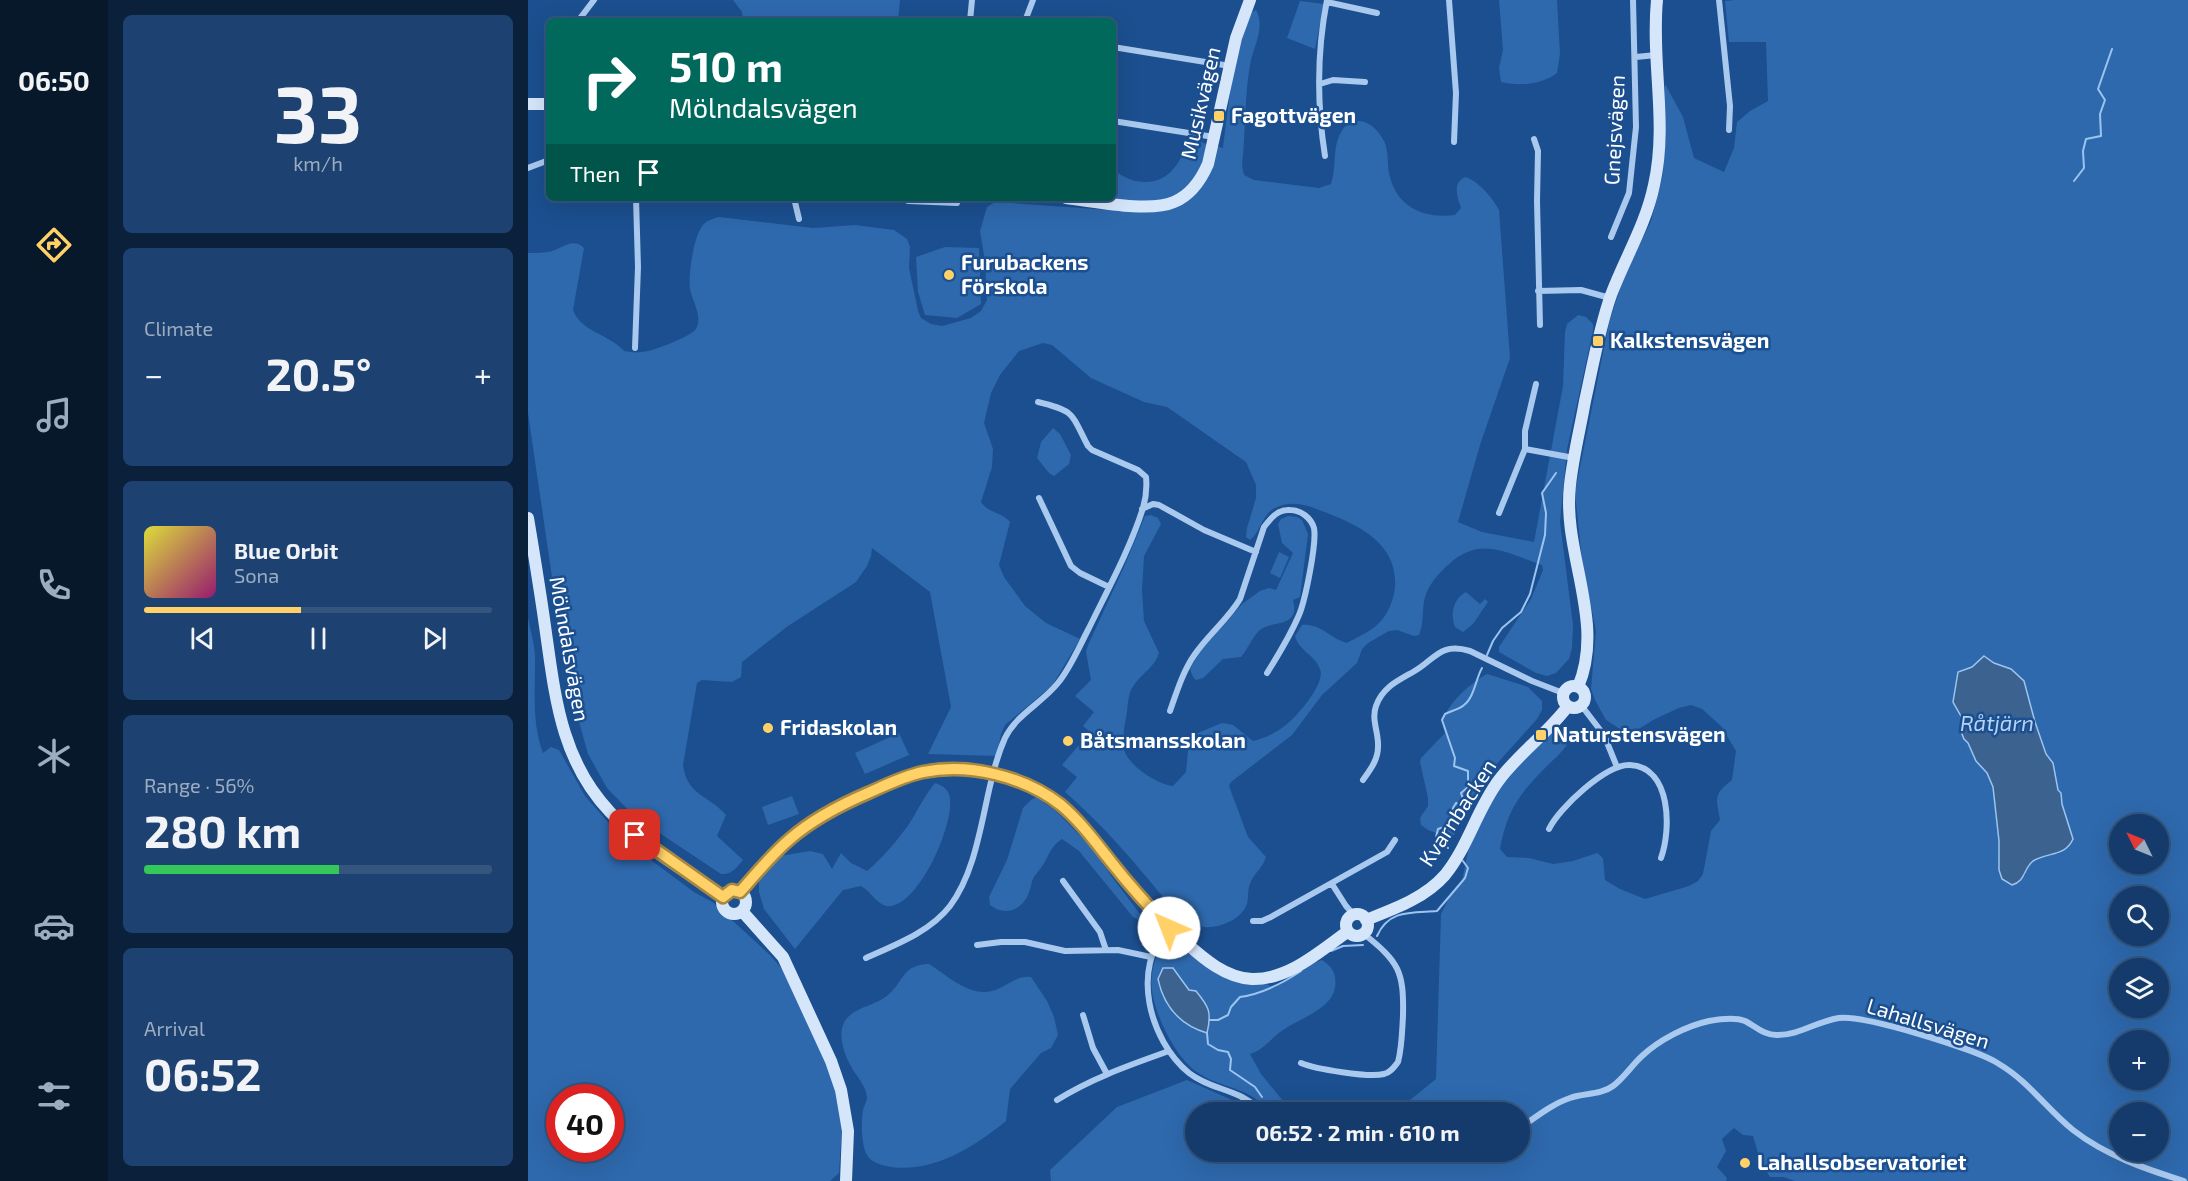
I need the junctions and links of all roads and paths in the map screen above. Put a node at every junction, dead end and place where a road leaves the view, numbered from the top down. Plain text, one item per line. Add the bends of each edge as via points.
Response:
1 (594, 0) edge
2 (972, 0) edge
3 (1034, 0) edge
4 (1250, 0) edge
5 (1449, 0) edge
6 (1633, 0) edge
7 (1657, 0) edge
8 (1719, 0) edge
9 (1327, 1) edge
10 (1377, 13) dead end
11 (580, 18) edge
12 (970, 18) edge
13 (1026, 18) edge
14 (1116, 47) edge
15 (1656, 55) junction
16 (1635, 57) junction
17 (1230, 66) junction
18 (1365, 82) dead end
19 (1320, 84) junction
20 (528, 104) edge
21 (546, 104) edge
22 (1116, 121) edge
23 (1728, 130) dead end
24 (1215, 137) junction
25 (1534, 139) dead end
26 (1454, 142) dead end
27 (1326, 156) dead end
28 (546, 161) edge
29 (528, 168) edge
30 (636, 201) edge
31 (795, 201) edge
32 (909, 201) edge
33 (1091, 201) edge
34 (957, 203) dead end
35 (799, 219) dead end
36 (1611, 237) dead end
37 (1539, 291) junction
38 (1610, 298) junction
39 (1540, 325) dead end
40 (635, 348) dead end
41 (1536, 384) dead end
42 (1038, 402) dead end
43 (1525, 449) junction
44 (1574, 459) junction
45 (1039, 498) dead end
46 (1142, 509) junction
47 (1499, 513) dead end
48 (528, 518) edge
49 (1256, 552) junction
50 (1109, 587) junction
51 (1267, 672) dead end
52 (1578, 687) junction
53 (1563, 693) junction
54 (1581, 705) junction
55 (1568, 706) junction
56 (1170, 711) dead end
57 (1617, 767) junction
58 (994, 774) junction
59 (1363, 780) dead end
60 (1549, 829) dead end
61 (1395, 840) dead end
62 (1661, 858) dead end
63 (1063, 881) dead end
64 (1332, 884) junction
65 (740, 892) junction
66 (723, 897) junction
67 (742, 911) junction
68 (1354, 915) junction
69 (1366, 920) junction
70 (1253, 921) dead end
71 (1169, 928) junction
72 (1347, 932) junction
73 (1364, 934) junction
74 (977, 945) dead end
75 (1106, 950) junction
76 (1151, 957) junction
77 (866, 958) dead end
78 (1083, 1015) dead end
79 (1169, 1051) junction
80 (1301, 1063) dead end
81 (1107, 1074) junction
82 (1057, 1100) dead end
83 (1251, 1102) edge
84 (1530, 1122) edge
85 (846, 1181) edge
86 (2184, 1181) edge

1 - 11 street
2 - 12 street
3 - 13 street
4 - 17 street, Musikvägen
5 - 26 street via 1456,93
6 - 16 street, Gnejsvägen
7 - 15 street
8 - 23 street via 1729,93
9 - 10 street
9 - 19 street
14 - 17 street
15 - 16 street, Gnejsvägen
15 - 38 street via 1660,145 1656,177 1646,214
16 - 36 street, Gnejsvägen via 1636,127 1629,193
17 - 24 street, Musikvägen
18 - 19 street via 1333,80
19 - 27 street
20 - 21 street
22 - 24 street
24 - 33 street, Musikvägen via 1202,177 1174,202 1140,207
25 - 37 street via 1538,151
28 - 29 street
30 - 40 street
31 - 35 street
32 - 34 street
37 - 38 street via 1581,290
37 - 39 street
38 - 44 street
41 - 43 street via 1525,431
42 - 46 street via 1071,414 1092,450 1146,477
43 - 44 street
43 - 47 street
44 - 52 street via 1569,514 1588,628 1584,670
45 - 50 street via 1071,566
46 - 49 street via 1159,505
46 - 50 street
48 - 66 street, Mölndalsvägen via 554,693 563,731 578,768 593,793 626,828
49 - 51 street via 1264,527 1278,512 1298,511 1312,523 1314,543 1300,614
49 - 56 street via 1240,599 1194,655
50 - 58 street via 1065,674 1010,729
52 - 53 street via 1569,687
52 - 54 street via 1584,694
53 - 55 street
53 - 59 street via 1470,651 1461,648 1441,652 1396,680 1379,698 1374,711 1378,749
54 - 55 street
54 - 57 street via 1604,735
55 - 69 street, Kvarnbacken via 1499,780 1443,877 1417,898
57 - 60 street via 1561,812
57 - 62 street via 1639,767 1660,788 1668,817 1667,843
58 - 65 street via 955,769 922,772 860,796 816,819 790,839
58 - 71 street via 1040,791 1073,816
58 - 77 street via 967,875 950,907 919,932
61 - 64 street via 1387,852
63 - 75 street via 1100,932
64 - 68 street
64 - 70 street via 1271,917
65 - 66 street via 732,890
65 - 67 street via 746,900
66 - 67 street via 722,906 727,913
67 - 85 street via 783,957 831,1061 848,1131
68 - 69 street
68 - 72 street via 1346,922
69 - 73 street
71 - 72 street via 1220,969 1250,979 1267,979 1289,972
71 - 76 street
72 - 73 street
73 - 80 street via 1389,954 1400,974 1403,993 1398,1062 1386,1074 1375,1075 1312,1068
74 - 75 street via 1025,942 1065,951
75 - 76 street
76 - 79 street via 1148,992 1152,1013
78 - 81 street via 1093,1048
79 - 81 street
79 - 83 street via 1195,1078
81 - 82 street
84 - 86 street, Lahallsvägen via 1560,1102 1614,1086 1648,1051 1673,1035 1710,1020 1743,1020 1778,1035 1839,1018 1856,1018 1945,1042 1998,1063 2025,1082 2089,1142

